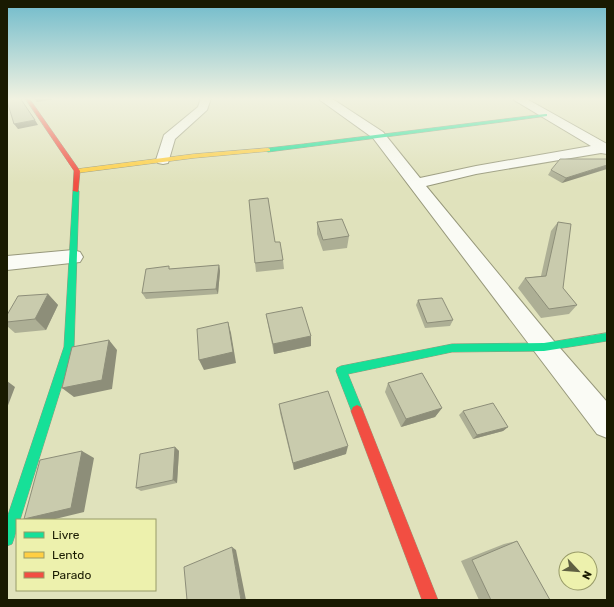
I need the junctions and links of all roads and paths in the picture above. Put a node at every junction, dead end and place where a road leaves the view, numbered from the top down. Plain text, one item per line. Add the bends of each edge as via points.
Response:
1 (46, 126) edge
2 (182, 126) edge
3 (365, 126) edge
4 (463, 126) edge
5 (565, 126) edge
6 (378, 135) junction
7 (606, 149) edge
8 (163, 160) junction
9 (77, 171) junction
10 (416, 184) junction
11 (73, 257) junction
12 (7, 263) edge
13 (607, 338) edge
14 (544, 347) junction
15 (607, 424) edge
16 (7, 539) edge
17 (430, 600) edge

1 - 9 street
2 - 8 street via 169,138
3 - 6 street
4 - 6 street
5 - 7 street
6 - 8 street
6 - 10 street
7 - 10 street via 476,170
8 - 9 street
9 - 11 street
10 - 14 street
11 - 12 street
11 - 16 street via 69,347
13 - 14 street
14 - 15 street
14 - 17 street via 452,348 341,371

